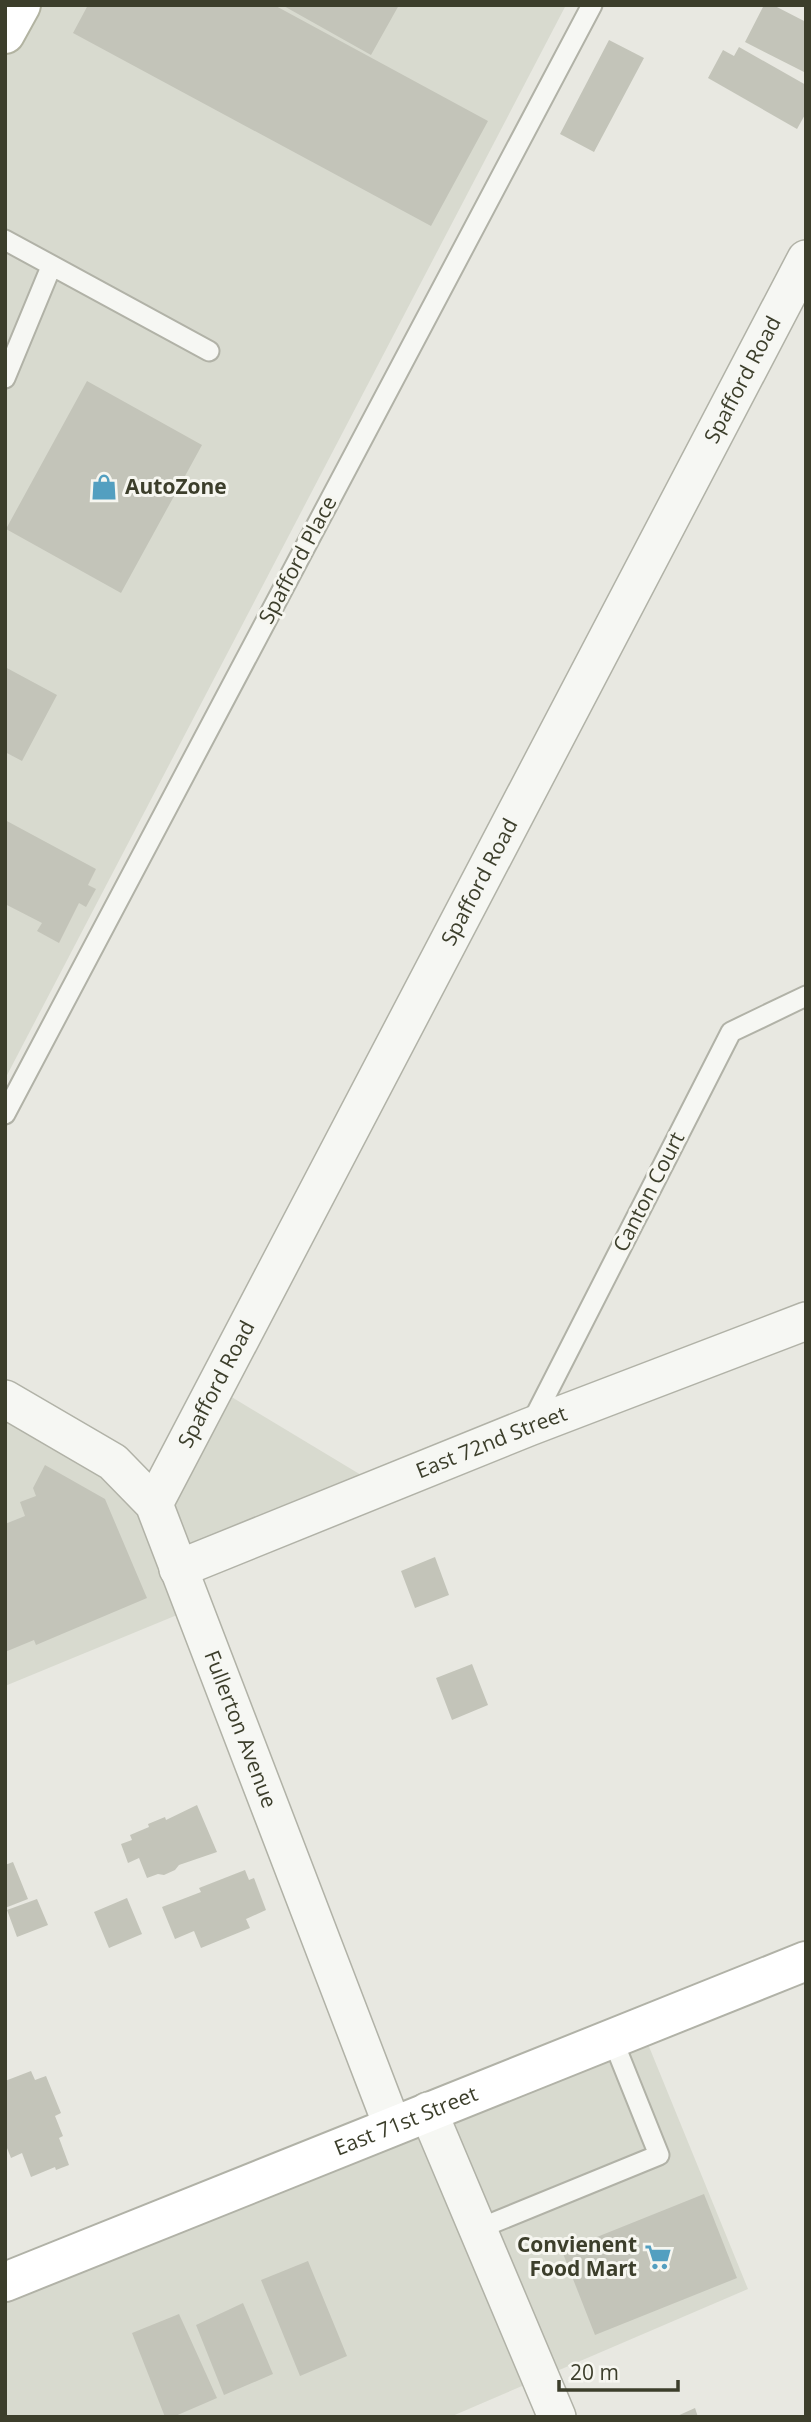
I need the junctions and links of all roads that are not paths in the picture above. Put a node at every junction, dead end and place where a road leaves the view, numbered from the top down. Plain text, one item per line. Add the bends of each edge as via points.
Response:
1 (21, 5) edge
2 (592, 5) edge
3 (5, 34) edge
4 (5, 240) edge
5 (806, 259) edge
6 (51, 267) junction
7 (209, 351) dead end
8 (5, 378) edge
9 (806, 996) edge
10 (5, 1114) edge
11 (806, 1321) edge
12 (5, 1399) edge
13 (529, 1427) junction
14 (154, 1504) junction
15 (178, 1569) junction
16 (806, 1961) edge
17 (612, 2038) junction
18 (428, 2111) junction
19 (392, 2125) junction
20 (478, 2229) junction
21 (5, 2282) edge
22 (557, 2417) edge

1 - 3 main road
2 - 10 lane, Spafford Place
4 - 6 lane
5 - 14 street, Spafford Road
6 - 7 lane
6 - 8 lane
9 - 13 lane, Canton Court via 731,1032
11 - 13 street, East 72nd Street
12 - 14 street, Fullerton Avenue via 113,1462
13 - 15 street, East 72nd Street
14 - 15 street, Fullerton Avenue
15 - 19 street, Fullerton Avenue
16 - 17 main road, East 71st Street
17 - 18 main road, East 71st Street
17 - 20 lane via 659,2155
18 - 19 main road, East 71st Street
18 - 20 street
19 - 21 main road, East 71st Street
20 - 22 street

